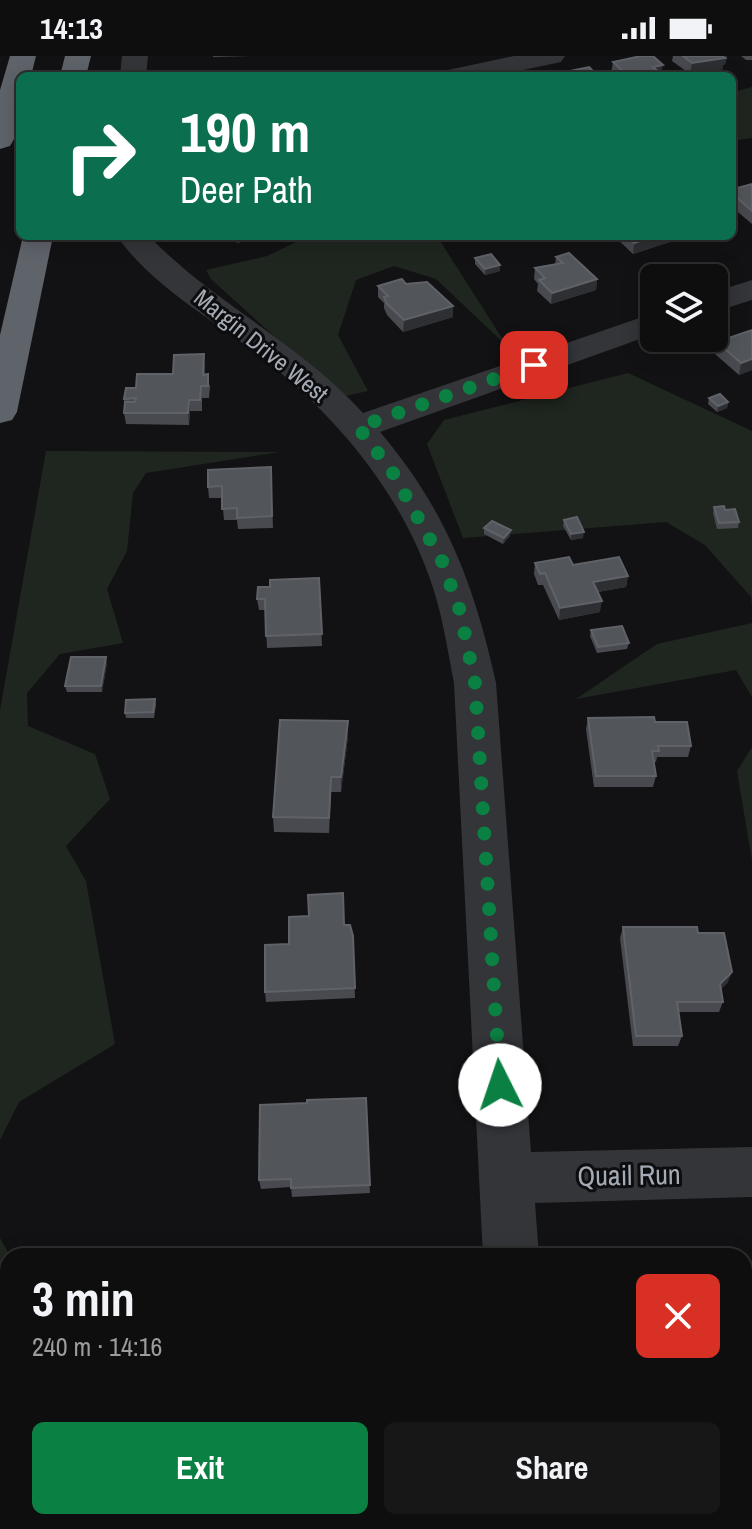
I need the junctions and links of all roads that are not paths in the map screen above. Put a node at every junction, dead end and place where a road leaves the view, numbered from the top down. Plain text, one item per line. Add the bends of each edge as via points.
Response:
1 (552, 56) edge
2 (476, 72) edge
3 (16, 82) edge
4 (0, 140) edge
5 (37, 240) edge
6 (136, 240) edge
7 (752, 290) edge
8 (728, 298) edge
9 (640, 328) edge
10 (0, 412) edge
11 (358, 427) junction
12 (752, 1172) edge
13 (506, 1178) junction
14 (510, 1248) edge

1 - 2 street
3 - 4 highway
5 - 10 highway
6 - 11 street, Margin Drive West via 161,267 290,363
7 - 8 street
9 - 11 street
11 - 13 street, Margin Drive West via 393,473 442,561 460,611 475,683
12 - 13 street, Quail Run
13 - 14 street, Margin Drive West

